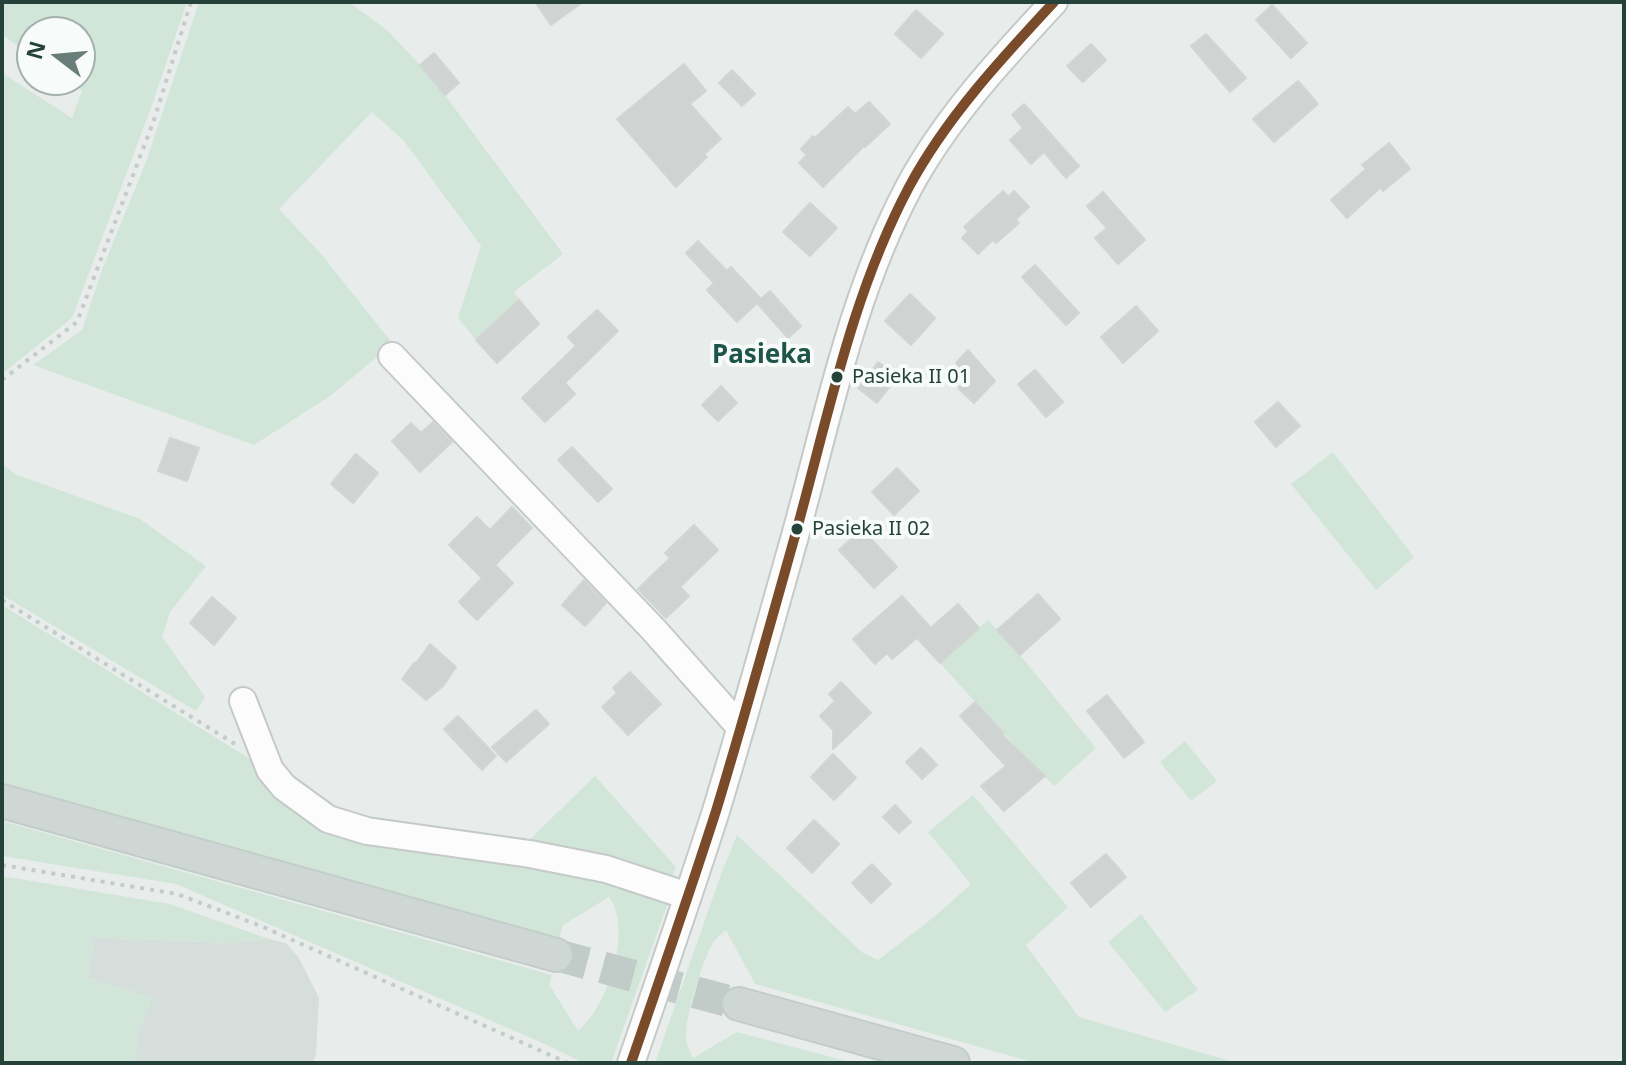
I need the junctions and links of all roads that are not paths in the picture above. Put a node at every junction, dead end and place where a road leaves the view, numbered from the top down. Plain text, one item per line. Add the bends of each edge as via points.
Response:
1 (1054, 2) edge
2 (392, 356) dead end
3 (243, 701) dead end
4 (740, 727) junction
5 (2, 801) edge
6 (688, 896) junction
7 (556, 955) tunnel mouth
8 (739, 1004) tunnel mouth
9 (631, 1063) edge
10 (953, 1063) edge

1 - 4 street via 952,121 910,185 884,239 851,330
2 - 4 street
3 - 6 street via 270,770 320,815 340,824 606,869
4 - 6 street
5 - 7 main road
6 - 9 street
8 - 10 main road

